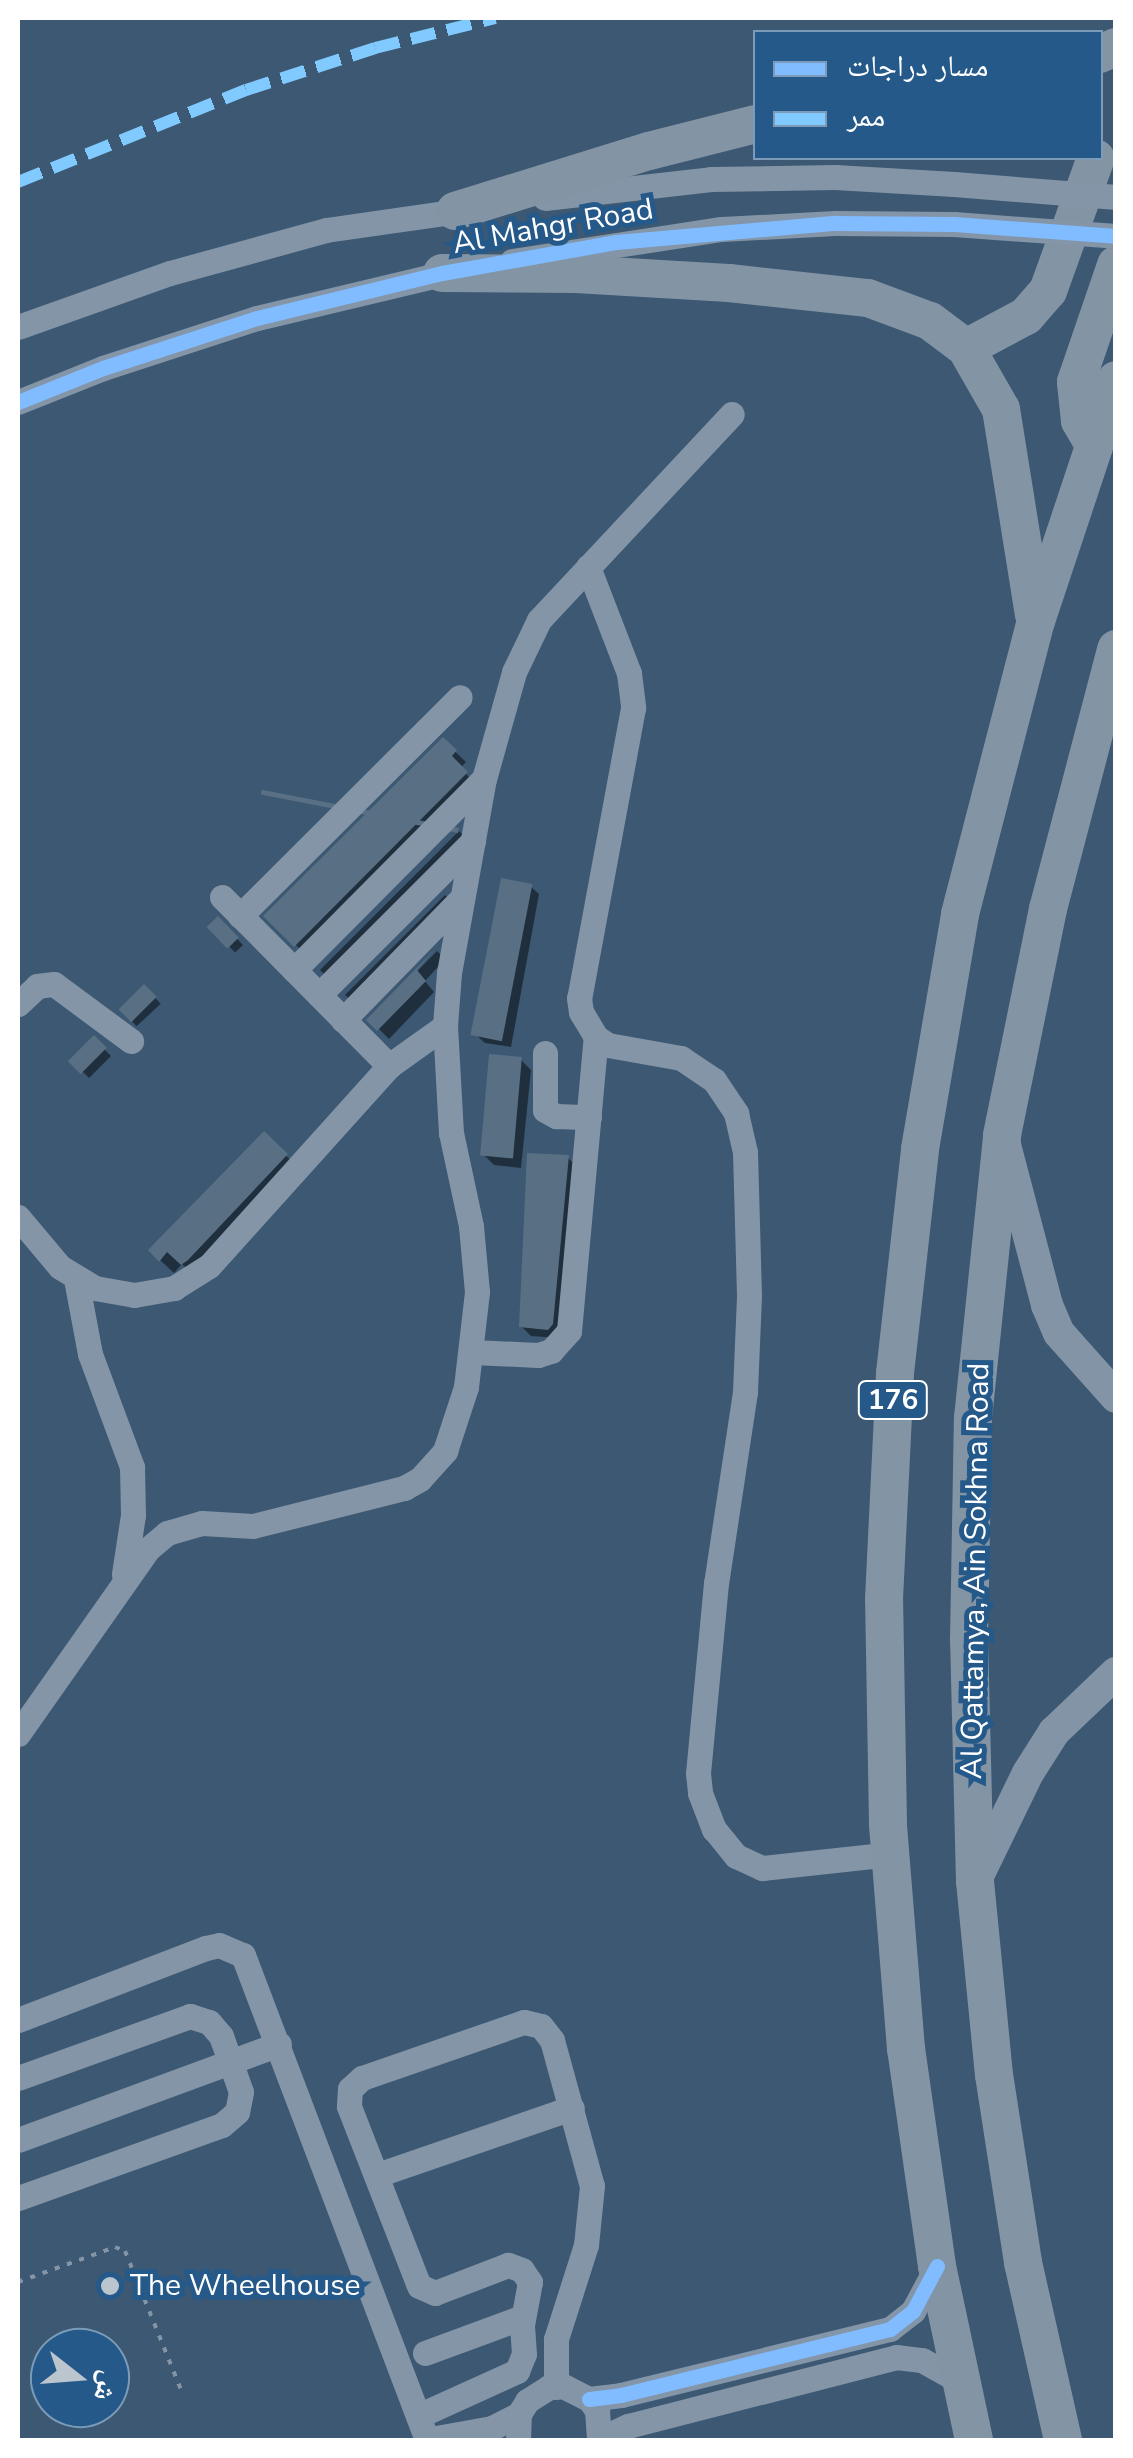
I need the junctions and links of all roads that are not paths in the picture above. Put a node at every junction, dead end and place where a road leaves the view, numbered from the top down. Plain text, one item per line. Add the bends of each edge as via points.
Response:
1 (753, 125) edge
2 (1095, 160) edge
3 (1116, 197) edge
4 (456, 211) junction
5 (1116, 236) edge
6 (1116, 265) edge
7 (442, 273) junction
8 (18, 327) edge
9 (966, 348) junction
10 (1116, 380) edge
11 (18, 402) edge
12 (732, 414) dead end
13 (1094, 445) junction
14 (588, 568) junction
15 (1035, 624) junction
16 (1116, 650) edge
17 (460, 697) dead end
18 (1116, 738) edge
19 (484, 780) junction
20 (1080, 780) junction
21 (473, 841) junction
22 (222, 896) dead end
23 (463, 898) junction
24 (240, 916) junction
25 (294, 970) junction
26 (319, 995) junction
27 (18, 1004) edge
28 (344, 1020) junction
29 (445, 1026) junction
30 (596, 1037) junction
31 (132, 1041) dead end
32 (545, 1053) dead end
33 (389, 1066) junction
34 (588, 1117) junction
35 (1002, 1135) junction
36 (18, 1217) edge
37 (76, 1279) junction
38 (473, 1352) junction
39 (1116, 1397) edge
40 (121, 1586) junction
41 (1116, 1674) edge
42 (18, 1734) edge
43 (890, 1854) junction
44 (975, 1882) junction
45 (18, 2020) edge
46 (279, 2044) junction
47 (230, 2062) junction
48 (18, 2078) edge
49 (572, 2108) junction
50 (18, 2140) edge
51 (377, 2175) junction
52 (18, 2198) edge
53 (937, 2266) junction
54 (523, 2317) junction
55 (425, 2352) dead end
56 (961, 2382) junction
57 (556, 2387) junction
58 (589, 2398) junction
59 (520, 2414) junction
60 (423, 2432) edge
61 (518, 2440) edge
62 (600, 2440) edge
63 (974, 2440) edge
64 (1063, 2440) edge

1 - 4 highway
2 - 9 highway via 1048,291 1026,316
3 - 4 street, Al Mahgr Road, bridge via 835,177 711,179
4 - 8 street, Al Mahgr Road via 326,230
5 - 7 street, Al Mahgr Road, bridge via 954,224 722,229
6 - 13 highway via 1076,382 1080,422
7 - 9 highway via 660,278 868,298 930,321
7 - 11 street, Al Mahgr Road via 211,332
9 - 15 highway via 1001,409
10 - 13 highway, 176
12 - 14 street
13 - 15 highway, 176
14 - 19 street via 528,638
14 - 30 street via 629,673 633,708 579,998
15 - 43 highway, 176 via 960,914 918,1168 895,1373 884,1598
16 - 20 highway, Al Qattamya, Ain Sokhna Road / 176
17 - 24 street
18 - 20 highway
19 - 21 street
19 - 25 street
20 - 35 highway, Al Qattamya, Ain Sokhna Road / 176
21 - 23 street
21 - 26 street
22 - 24 street
23 - 28 street
23 - 29 street
24 - 25 street
25 - 26 street
26 - 28 street
27 - 31 street via 37,986 54,984
28 - 33 street
29 - 33 street
29 - 38 street via 451,1134 476,1259
30 - 34 street
30 - 43 street via 699,1068 727,1096 742,1132 748,1344 698,1774 705,1812 736,1856 762,1868
32 - 34 street via 545,1110
33 - 37 street via 192,1278 134,1295
34 - 38 street via 569,1331 538,1355
35 - 39 main road via 1053,1319 1077,1357
35 - 44 highway, Al Qattamya, Ain Sokhna Road / 176 via 973,1418
36 - 37 street
37 - 40 street via 90,1354 132,1467 132,1539
38 - 40 street via 453,1434 420,1478 404,1488 253,1526 178,1528 148,1549
40 - 42 street
41 - 44 main road via 1054,1732
43 - 53 highway, 176 via 906,2049
44 - 64 highway, Al Qattamya, Ain Sokhna Road / 176 via 996,2094 1023,2262
45 - 46 street via 219,1945 243,1955 250,1966
46 - 47 street
46 - 60 street
47 - 48 street via 216,2028 190,2016
47 - 50 street
47 - 52 street via 241,2092 230,2120
49 - 51 street
49 - 51 street via 548,2032 524,2022 355,2082 348,2098
49 - 57 street via 590,2166 592,2207 556,2339
51 - 54 street via 423,2291 435,2293 516,2266 530,2282
53 - 56 highway, 176
53 - 58 street via 913,2311 890,2329
54 - 55 street
54 - 60 street via 524,2354 516,2371
56 - 62 street via 922,2360 896,2357 618,2429
56 - 63 highway, 176
57 - 58 street
57 - 59 street via 536,2393
58 - 62 street
59 - 60 street via 492,2428
59 - 61 street

